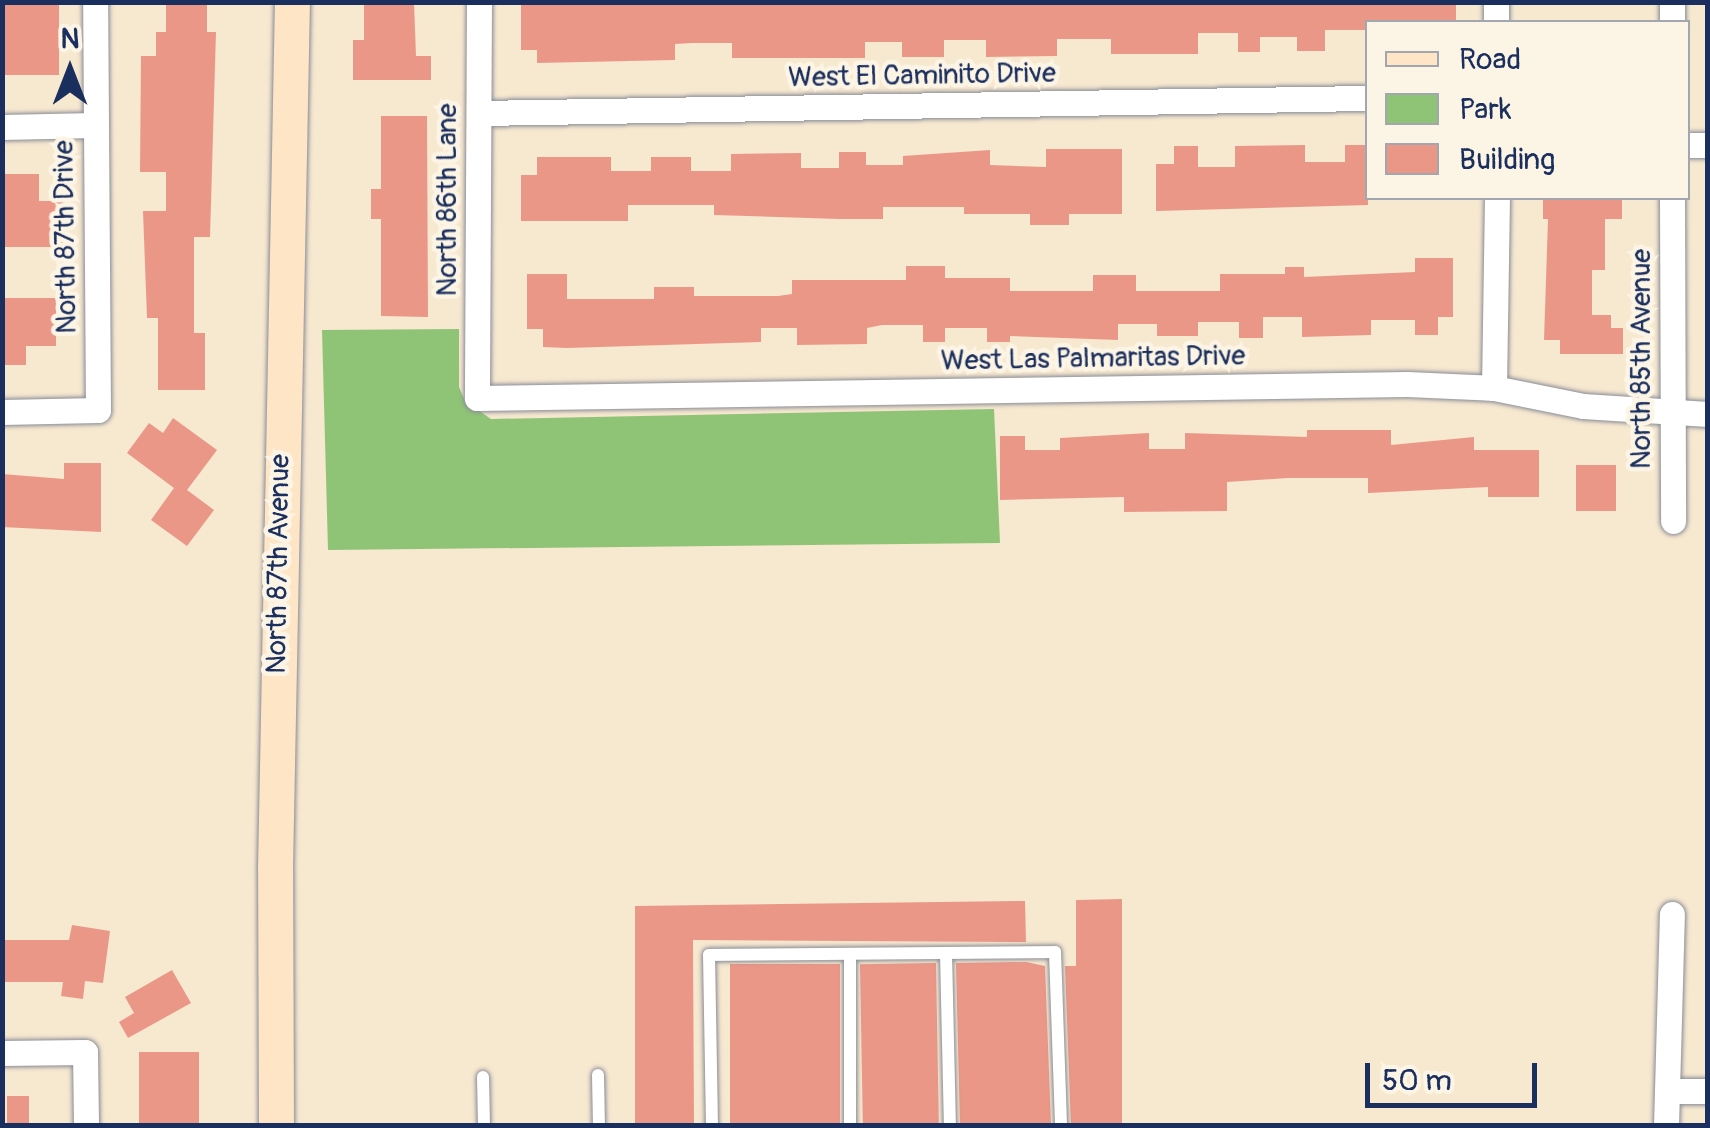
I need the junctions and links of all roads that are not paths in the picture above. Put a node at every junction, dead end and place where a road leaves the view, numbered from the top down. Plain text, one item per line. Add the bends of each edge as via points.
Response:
1 (94, 2) edge
2 (292, 2) edge
3 (479, 2) edge
4 (1365, 98) edge
5 (478, 113) junction
6 (94, 126) junction
7 (2, 127) edge
8 (1497, 200) edge
9 (1672, 200) edge
10 (1494, 388) junction
11 (476, 398) joint
12 (2, 412) edge
13 (1708, 414) edge
14 (1672, 415) junction
15 (1673, 521) dead end
16 (1672, 914) dead end
17 (946, 953) junction
18 (850, 954) junction
19 (2, 1053) edge
20 (598, 1075) dead end
21 (483, 1076) dead end
22 (1667, 1091) junction
23 (1708, 1091) edge
24 (86, 1126) edge
25 (276, 1126) edge
26 (484, 1126) edge
27 (598, 1126) edge
28 (712, 1126) edge
29 (850, 1126) edge
30 (950, 1126) edge
31 (1061, 1126) edge
32 (1666, 1126) edge

1 - 6 street, North 87th Drive
2 - 25 street, North 87th Avenue via 276,771
3 - 5 street, North 86th Lane
4 - 5 street, West El Caminito Drive
5 - 11 street, North 86th Lane
6 - 7 street
6 - 12 street, North 87th Drive via 98,410
8 - 10 street
9 - 14 street, North 85th Avenue
10 - 11 street, West Las Palmaritas Drive
10 - 14 street, West Las Palmaritas Drive
13 - 14 street, West Las Palmaritas Drive
14 - 15 street, North 85th Avenue
16 - 22 street
17 - 18 lane
17 - 30 lane
17 - 31 lane via 1055,952
18 - 28 lane via 709,955
18 - 29 lane
19 - 24 street via 85,1052
20 - 27 lane
21 - 26 lane
22 - 23 street
22 - 32 street

